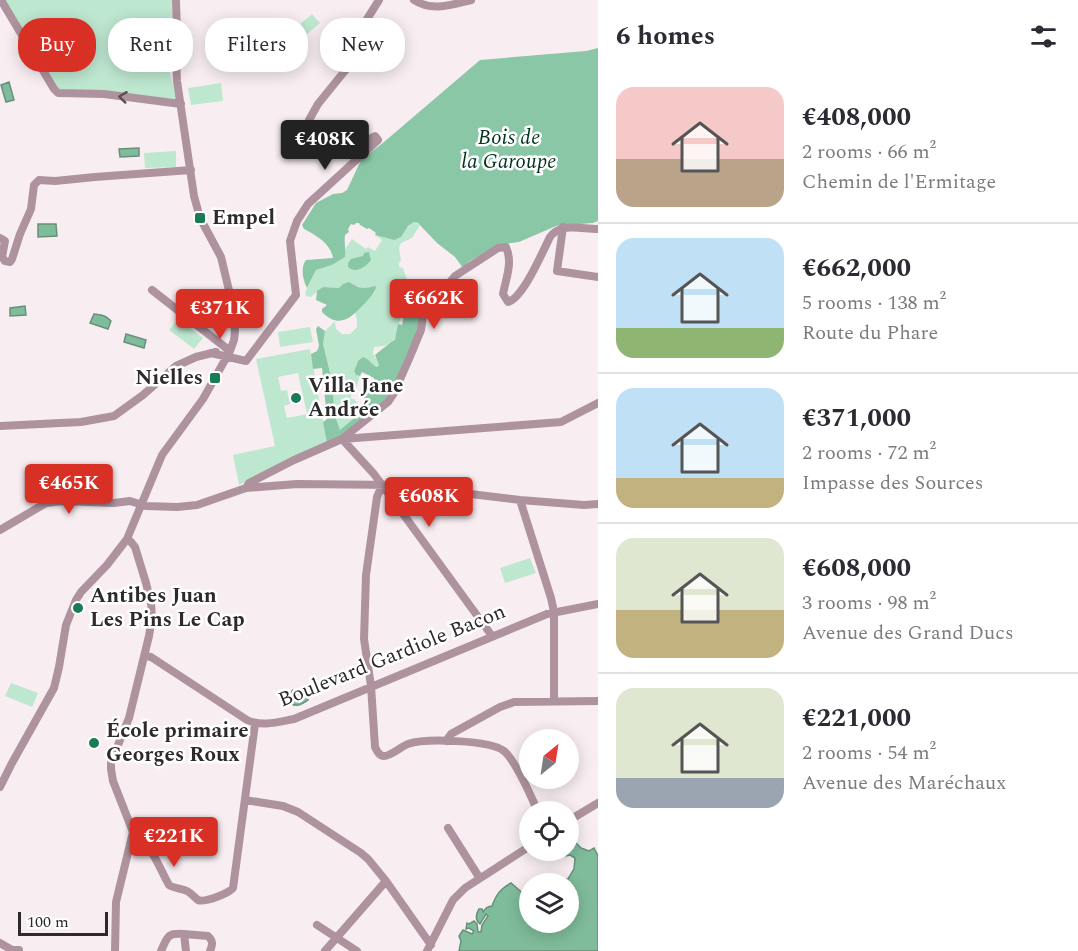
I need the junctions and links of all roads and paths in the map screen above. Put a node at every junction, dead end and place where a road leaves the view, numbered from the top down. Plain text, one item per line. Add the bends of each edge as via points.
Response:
1 (1, 0) edge
2 (176, 0) edge
3 (379, 0) edge
4 (414, 0) edge
5 (471, 0) edge
6 (181, 104) junction
7 (190, 171) junction
8 (563, 228) junction
9 (598, 229) edge
10 (0, 238) edge
11 (598, 277) edge
12 (152, 290) dead end
13 (228, 354) junction
14 (598, 403) edge
15 (0, 426) edge
16 (342, 439) junction
17 (382, 485) junction
18 (246, 489) junction
19 (520, 500) junction
20 (142, 504) junction
21 (598, 504) edge
22 (0, 530) edge
23 (127, 539) junction
24 (598, 604) edge
25 (554, 612) junction
26 (492, 636) junction
27 (144, 656) junction
28 (371, 686) junction
29 (598, 700) edge
30 (554, 701) junction
31 (255, 724) junction
32 (446, 741) junction
33 (0, 787) edge
34 (245, 800) junction
35 (532, 801) edge
36 (598, 803) edge
37 (579, 814) edge
38 (448, 828) dead end
39 (133, 832) junction
40 (519, 853) edge
41 (479, 877) junction
42 (386, 881) junction
43 (317, 925) dead end
44 (184, 934) junction
45 (336, 938) junction
46 (0, 943) edge
47 (429, 948) edge
48 (20, 950) edge
49 (115, 951) edge
50 (161, 951) edge
51 (186, 951) edge
52 (210, 951) edge
53 (325, 951) edge
54 (357, 951) edge

6 -> 1 street via 104,94 58,93
2 - 6 street
3 - 13 street via 357,35 352,62 309,120 317,137 335,150 348,150 375,136 378,140 308,204 297,221 290,241 296,295 246,361
4 - 5 street via 423,6 441,8
6 - 7 street
7 - 10 street via 39,180 34,185 31,209 10,262 2,257 5,241
7 - 13 street via 197,207 221,257 232,303 235,334
8 - 9 street
8 - 11 street via 556,271
8 - 16 street via 554,231 522,291 512,302 508,303 503,294 510,266 506,247 498,248 455,276 423,315 421,330 388,402
12 - 13 street
13 - 15 street via 211,353 176,366 114,416 81,422
13 - 20 street via 203,399 162,455
14 - 16 street via 561,422
16 - 17 street
16 - 18 street via 249,483
17 - 18 street via 297,484
17 - 19 street
17 - 26 street
17 - 28 street via 366,575 364,639
18 - 20 street via 197,505
19 - 21 street
19 - 25 street
20 - 22 street via 46,503
20 - 23 street
23 - 27 street via 135,548 151,603
23 - 33 street via 76,600 66,625 54,688
24 - 25 street, Boulevard Gardiole Bacon
25 - 26 street, Boulevard Gardiole Bacon
25 - 30 street
26 - 28 street, Boulevard Gardiole Bacon
27 - 31 street, Boulevard Gardiole Bacon
27 - 39 street via 111,769
28 - 31 street, Boulevard Gardiole Bacon via 294,719
28 - 32 street via 378,753 388,756 419,741
29 - 30 street
30 - 32 street via 500,706 451,734
31 - 34 street
32 - 35 street via 483,743 502,750
34 - 39 street via 233,888 204,901 169,885 150,850
34 - 42 street via 298,812 368,859
36 - 37 street
38 - 41 street
39 - 49 street via 116,902
40 - 41 street
41 - 47 street via 453,900
42 - 45 street
42 - 47 street
43 - 45 street
44 - 50 street via 172,933
44 - 51 street
44 - 52 street via 208,936 213,946
45 - 53 street
45 - 54 street
46 - 48 street

